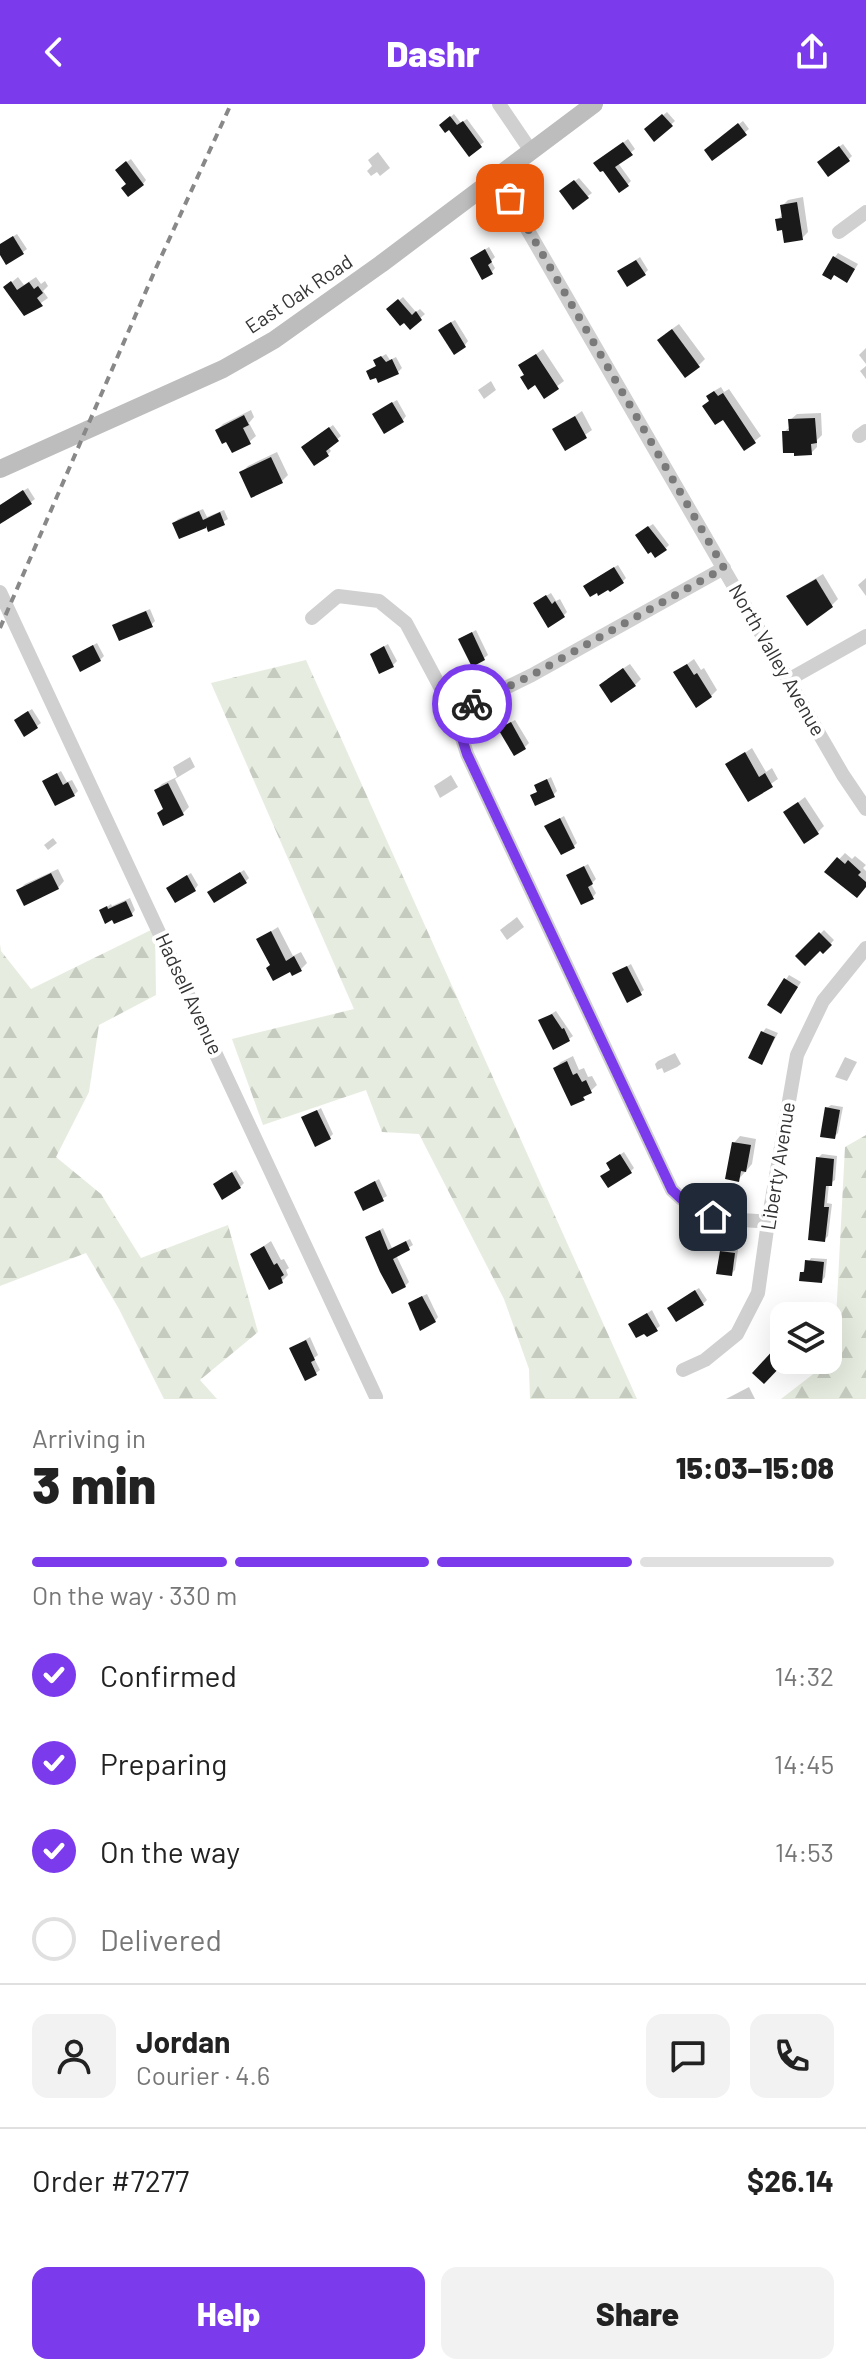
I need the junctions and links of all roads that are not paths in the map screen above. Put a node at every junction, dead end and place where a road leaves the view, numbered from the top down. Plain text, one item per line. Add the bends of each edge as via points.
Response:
1 (499, 104) edge
2 (594, 104) edge
3 (531, 151) junction
4 (497, 177) junction
5 (866, 212) edge
6 (839, 232) dead end
7 (0, 469) edge
8 (724, 568) junction
9 (0, 592) edge
10 (312, 618) dead end
11 (866, 636) edge
12 (788, 680) junction
13 (454, 713) junction
14 (866, 809) edge
15 (866, 948) edge
16 (768, 1222) junction
17 (683, 1370) dead end
18 (376, 1397) edge

1 - 3 street
2 - 3 street, East Oak Road
3 - 4 street, East Oak Road
4 - 7 street, East Oak Road via 274,340 223,369
4 - 8 street, North Valley Avenue
5 - 6 street
8 - 12 street, North Valley Avenue
8 - 13 street
9 - 18 street, Hadsell Avenue
10 - 13 street via 338,596 379,601 406,623
11 - 12 street
12 - 14 street, North Valley Avenue
13 - 16 street via 467,754 672,1190 713,1217
15 - 16 street, Liberty Avenue via 823,1001 797,1055
16 - 17 street, Liberty Avenue via 758,1293 737,1334

